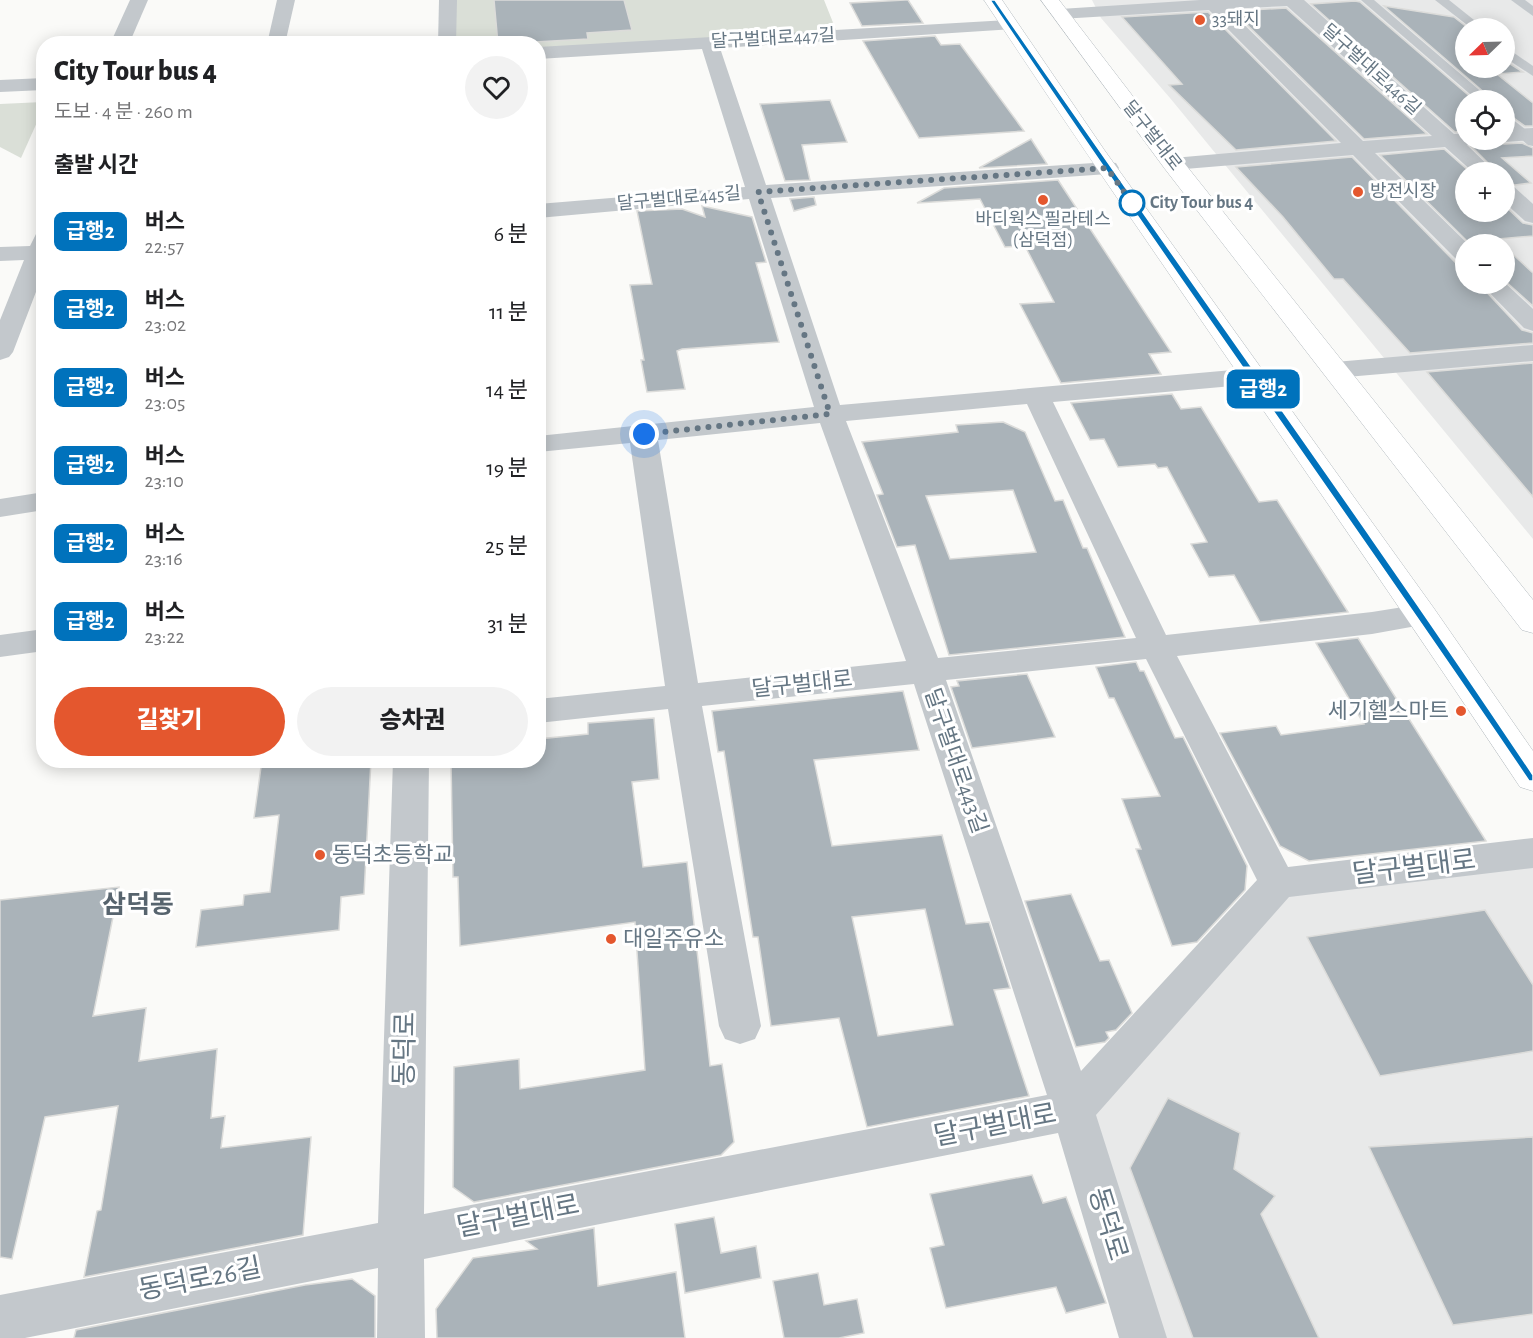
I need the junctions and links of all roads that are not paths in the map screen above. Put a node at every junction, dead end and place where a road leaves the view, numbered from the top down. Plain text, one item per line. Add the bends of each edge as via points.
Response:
1 (139, 0) edge
2 (286, 0) edge
3 (448, 0) edge
4 (993, 0) edge
5 (1293, 0) edge
6 (1367, 0) edge
7 (1441, 0) edge
8 (1517, 0) edge
9 (1211, 2) edge
10 (1055, 7) edge
11 (1533, 12) edge
12 (1465, 18) edge
13 (1008, 25) junction
14 (123, 36) edge
15 (278, 36) edge
16 (447, 36) edge
17 (709, 43) junction
18 (546, 53) edge
19 (1515, 58) edge
20 (1533, 72) edge
21 (36, 85) edge
22 (0, 87) edge
23 (1473, 90) edge
24 (1455, 137) edge
25 (1455, 140) edge
26 (1356, 148) junction
27 (1466, 150) edge
28 (1477, 162) edge
29 (1173, 164) junction
30 (1107, 168) junction
31 (758, 192) junction
32 (1515, 200) edge
33 (546, 210) edge
34 (1533, 216) edge
35 (1455, 245) edge
36 (36, 249) edge
37 (0, 254) edge
38 (36, 263) edge
39 (1503, 294) edge
40 (1533, 323) edge
41 (0, 352) edge
42 (1533, 353) edge
43 (1335, 370) junction
44 (1255, 376) junction
45 (1036, 397) junction
46 (830, 414) junction
47 (644, 434) junction
48 (546, 443) edge
49 (36, 502) edge
50 (0, 508) edge
51 (1422, 615) junction
52 (1533, 622) edge
53 (36, 641) edge
54 (0, 646) edge
55 (1156, 647) junction
56 (926, 671) junction
57 (683, 696) junction
58 (546, 710) edge
59 (411, 768) edge
60 (1533, 778) edge
61 (1533, 853) edge
62 (1278, 883) junction
63 (740, 1026) dead end
64 (1073, 1110) junction
65 (401, 1239) junction
66 (0, 1318) edge
67 (401, 1338) edge
68 (1143, 1338) edge

1 - 14 street
2 - 15 street
3 - 16 street
4 - 13 main road
5 - 9 street, 달구벌대로
5 - 24 street, 달구벌대로446길
6 - 23 lane
7 - 12 lane
8 - 11 lane
9 - 10 street, 달구벌대로
9 - 26 street
10 - 29 main road, 달구벌대로
13 - 17 street, 달구벌대로447길
13 - 30 main road
17 - 18 street, 달구벌대로447길
17 - 31 street, 달구벌대로443길
19 - 20 lane
21 - 22 street
25 - 26 street, 달구벌대로446길
26 - 29 street, 달구벌대로446길
26 - 35 street
27 - 28 street, 달구벌대로446길
29 - 43 main road, 달구벌대로
30 - 31 street, 달구벌대로445길
30 - 44 main road
31 - 33 street, 달구벌대로445길
31 - 46 street, 달구벌대로443길
32 - 34 street
36 - 37 street
38 - 41 street
39 - 40 street
42 - 43 street
43 - 52 main road, 달구벌대로
44 - 45 street
44 - 51 main road
45 - 46 street
45 - 55 street
46 - 47 street
46 - 56 street, 달구벌대로443길
47 - 48 street
47 - 57 street
49 - 50 street
51 - 55 street, 달구벌대로
51 - 60 main road
53 - 54 street
55 - 56 street, 달구벌대로
55 - 62 street
56 - 57 street, 달구벌대로
56 - 64 street, 달구벌대로443길
57 - 58 street, 달구벌대로
57 - 63 street
59 - 65 street, 동덕로
61 - 62 street, 달구벌대로
62 - 64 street, 달구벌대로
64 - 65 street, 달구벌대로
64 - 68 street, 동덕로
65 - 66 street, 동덕로26길
65 - 67 street, 동덕로

